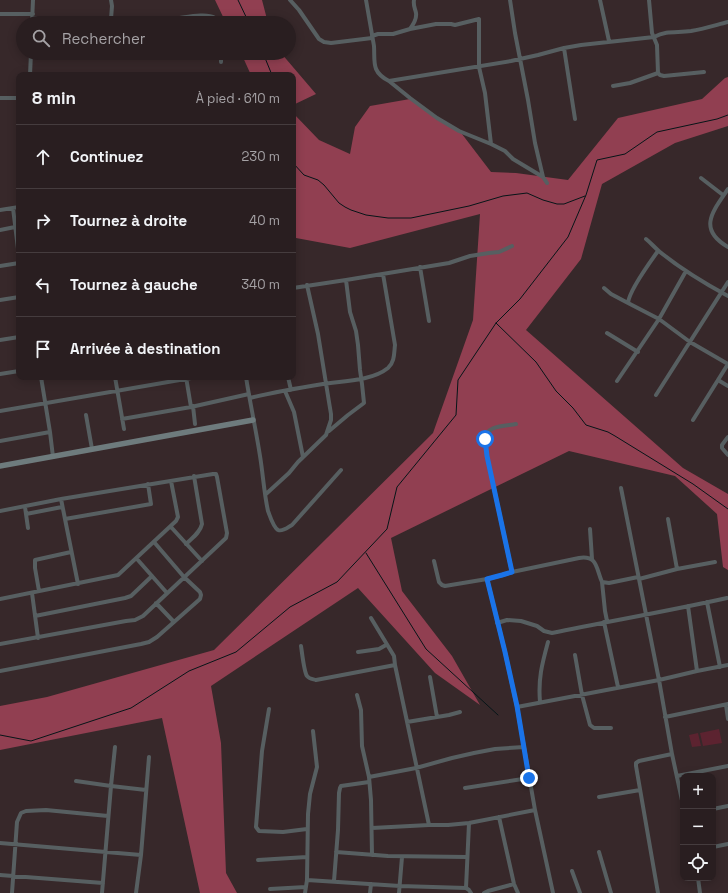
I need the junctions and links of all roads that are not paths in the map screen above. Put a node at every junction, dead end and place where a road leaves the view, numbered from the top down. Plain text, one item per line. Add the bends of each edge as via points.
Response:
1 (33, 0) edge
2 (111, 0) edge
3 (290, 0) edge
4 (366, 0) edge
5 (414, 0) edge
6 (510, 0) edge
7 (600, 0) edge
8 (649, 0) edge
9 (0, 14) edge
10 (16, 16) edge
11 (32, 16) edge
12 (113, 16) edge
13 (190, 16) edge
14 (206, 16) edge
15 (728, 22) edge
16 (410, 29) junction
17 (654, 36) junction
18 (372, 37) junction
19 (609, 41) junction
20 (564, 48) junction
21 (520, 59) junction
22 (31, 60) edge
23 (479, 67) junction
24 (30, 72) edge
25 (704, 72) dead end
26 (658, 73) junction
27 (388, 81) junction
28 (613, 86) dead end
29 (0, 98) edge
30 (16, 98) edge
31 (575, 119) dead end
32 (491, 144) junction
33 (543, 177) junction
34 (701, 178) dead end
35 (547, 183) dead end
36 (728, 189) edge
37 (723, 195) junction
38 (13, 208) junction
39 (16, 208) edge
40 (0, 210) edge
41 (15, 227) junction
42 (0, 230) edge
43 (16, 234) edge
44 (646, 239) dead end
45 (512, 246) dead end
46 (728, 247) edge
47 (658, 251) junction
48 (16, 263) edge
49 (0, 266) edge
50 (420, 267) junction
51 (686, 272) junction
52 (383, 274) junction
53 (346, 280) junction
54 (728, 282) edge
55 (307, 286) junction
56 (296, 288) edge
57 (604, 288) dead end
58 (722, 293) junction
59 (728, 296) edge
60 (16, 297) edge
61 (0, 300) edge
62 (628, 303) junction
63 (659, 319) junction
64 (429, 321) dead end
65 (608, 333) dead end
66 (16, 337) edge
67 (0, 340) edge
68 (690, 342) junction
69 (638, 352) junction
70 (728, 364) edge
71 (16, 371) edge
72 (0, 374) edge
73 (361, 379) junction
74 (41, 380) edge
75 (115, 380) edge
76 (175, 380) edge
77 (186, 380) edge
78 (246, 380) edge
79 (289, 380) edge
80 (718, 380) junction
81 (617, 381) dead end
82 (326, 383) junction
83 (728, 386) edge
84 (291, 390) junction
85 (117, 391) junction
86 (284, 391) junction
87 (656, 395) dead end
88 (249, 396) junction
89 (45, 403) junction
90 (192, 407) junction
91 (0, 411) edge
92 (86, 415) dead end
93 (122, 419) junction
94 (253, 420) junction
95 (693, 420) dead end
96 (195, 424) dead end
97 (516, 424) dead end
98 (124, 428) dead end
99 (50, 432) junction
100 (328, 432) junction
101 (728, 437) edge
102 (0, 441) edge
103 (92, 449) junction
104 (728, 455) edge
105 (53, 456) junction
106 (304, 457) junction
107 (0, 466) edge
108 (341, 470) dead end
109 (194, 476) junction
110 (171, 481) junction
111 (148, 484) junction
112 (621, 488) dead end
113 (266, 494) junction
114 (61, 499) junction
115 (25, 506) junction
116 (62, 507) junction
117 (0, 511) edge
118 (26, 514) junction
119 (65, 519) junction
120 (668, 519) dead end
121 (171, 527) junction
122 (28, 528) dead end
123 (590, 529) dead end
124 (154, 542) junction
125 (186, 544) junction
126 (71, 552) junction
127 (137, 559) junction
128 (592, 559) junction
129 (202, 561) junction
130 (434, 561) dead end
131 (715, 562) dead end
132 (677, 569) junction
133 (512, 572) junction
134 (152, 576) junction
135 (184, 577) junction
136 (638, 578) junction
137 (487, 579) junction
138 (602, 582) junction
139 (78, 584) junction
140 (39, 591) junction
141 (32, 593) junction
142 (167, 593) junction
143 (727, 598) edge
144 (0, 599) edge
145 (707, 602) junction
146 (156, 603) junction
147 (688, 606) junction
148 (646, 614) junction
149 (35, 616) junction
150 (371, 618) dead end
151 (174, 622) junction
152 (606, 622) junction
153 (497, 623) junction
154 (38, 638) junction
155 (548, 642) dead end
156 (0, 644) edge
157 (386, 645) junction
158 (301, 646) dead end
159 (358, 652) dead end
160 (575, 655) dead end
161 (395, 665) junction
162 (728, 665) edge
163 (720, 667) junction
164 (0, 671) edge
165 (697, 671) junction
166 (430, 677) dead end
167 (659, 680) junction
168 (618, 687) junction
169 (357, 695) dead end
170 (582, 695) junction
171 (540, 702) junction
172 (727, 704) edge
173 (517, 706) junction
174 (268, 708) dead end
175 (460, 712) dead end
176 (437, 717) junction
177 (665, 717) junction
178 (728, 719) edge
179 (407, 722) junction
180 (611, 728) dead end
181 (313, 731) dead end
182 (115, 747) dead end
183 (524, 747) junction
184 (672, 754) junction
185 (149, 757) dead end
186 (728, 766) edge
187 (416, 768) junction
188 (677, 776) junction
189 (369, 777) junction
190 (529, 778) junction
191 (76, 781) dead end
192 (369, 782) junction
193 (111, 786) junction
194 (465, 788) dead end
195 (146, 790) junction
196 (640, 790) junction
197 (680, 790) edge
198 (599, 797) dead end
199 (728, 806) edge
200 (716, 808) edge
201 (535, 810) junction
202 (108, 816) junction
203 (499, 817) junction
204 (469, 823) junction
205 (429, 825) junction
206 (372, 828) junction
207 (307, 829) junction
208 (0, 843) edge
209 (728, 844) edge
210 (15, 845) junction
211 (716, 846) edge
212 (336, 852) junction
213 (599, 852) dead end
214 (105, 853) junction
215 (141, 855) junction
216 (372, 856) junction
217 (307, 857) junction
218 (402, 857) junction
219 (467, 857) junction
220 (258, 860) dead end
221 (572, 871) dead end
222 (0, 875) edge
223 (14, 876) junction
224 (306, 880) junction
225 (334, 881) junction
226 (698, 881) edge
227 (103, 883) junction
228 (371, 884) junction
229 (514, 884) junction
230 (400, 886) junction
231 (306, 887) junction
232 (466, 888) junction
233 (270, 889) dead end
234 (12, 893) edge
235 (102, 893) edge
236 (136, 893) edge
237 (305, 893) edge
238 (370, 893) edge
239 (399, 893) edge
240 (471, 893) edge
241 (484, 893) edge
242 (518, 893) edge
243 (553, 893) edge
244 (580, 893) edge
245 (610, 893) edge
246 (658, 893) edge
247 (700, 893) edge

1 - 11 street
2 - 12 street
3 - 18 street via 324,42
4 - 18 street
5 - 16 street via 416,16
6 - 21 street
7 - 19 street
8 - 17 street
9 - 10 street
13 - 14 street
15 - 17 street via 693,31 668,32
16 - 18 street
16 - 23 street via 436,24 455,25 479,19
17 - 19 street
17 - 26 street via 657,45
18 - 27 street via 375,68
19 - 20 street
20 - 21 street
20 - 31 street
21 - 23 street
21 - 33 street
22 - 24 street
23 - 27 street
23 - 32 street
25 - 26 street via 664,76
26 - 28 street
27 - 32 street via 437,118 459,131
29 - 30 street
32 - 33 street
33 - 35 street
34 - 37 street
36 - 37 street
37 - 46 street via 716,206 710,225 716,238
38 - 39 street
38 - 40 street
38 - 41 street
41 - 42 street
41 - 43 street
44 - 47 street
45 - 50 street via 499,252
47 - 51 street
47 - 62 street via 630,294
48 - 49 street
50 - 52 street
50 - 64 street
51 - 58 street
51 - 63 street
52 - 53 street
52 - 73 street via 395,345 392,364 372,376
53 - 55 street
53 - 73 street via 350,312 356,331
54 - 58 street
55 - 56 street
55 - 82 street
57 - 62 street
58 - 59 street
58 - 68 street
60 - 61 street
62 - 63 street
63 - 68 street
63 - 69 street
65 - 69 street
66 - 67 street
68 - 70 street
68 - 87 street
69 - 81 street
70 - 80 street
71 - 72 street
73 - 82 street
73 - 100 street via 364,403
74 - 89 street
75 - 85 street
76 - 85 street
77 - 90 street
78 - 88 street
79 - 84 street
80 - 83 street
80 - 95 street
82 - 84 street
82 - 100 street via 331,414
84 - 86 street
85 - 89 street
85 - 93 street
86 - 88 street
86 - 106 street via 294,412
88 - 90 street
88 - 94 street
89 - 91 street
89 - 99 street
90 - 93 street
90 - 96 street
92 - 103 street
93 - 98 street
94 - 103 street
94 - 113 street
97 - 133 street via 495,427 489,430 485,439
99 - 102 street
99 - 105 street
100 - 106 street
101 - 104 street via 722,448
103 - 105 street
105 - 107 street
106 - 113 street
108 - 113 street via 292,525 281,531 277,530 268,512
109 - 110 street
109 - 125 street via 202,524 201,529
109 - 129 street via 216,474 227,533 226,538
110 - 111 street
110 - 121 street via 178,517
111 - 114 street
111 - 119 street via 151,504
112 - 136 street
114 - 115 street
114 - 116 street
115 - 117 street
115 - 118 street
116 - 118 street
116 - 119 street
118 - 122 street
119 - 126 street
120 - 132 street
121 - 124 street
121 - 125 street
123 - 128 street
124 - 127 street
124 - 135 street
125 - 129 street
126 - 139 street
126 - 140 street via 35,560
127 - 134 street
127 - 139 street via 118,576
128 - 133 street via 579,558
128 - 138 street
129 - 135 street
130 - 137 street via 442,585
131 - 132 street
132 - 136 street
133 - 137 street
134 - 142 street
134 - 149 street via 131,596
135 - 142 street
135 - 151 street via 201,595 200,599
136 - 138 street
136 - 148 street
137 - 153 street
138 - 152 street
139 - 140 street
140 - 141 street
141 - 144 street
141 - 149 street
142 - 146 street
143 - 145 street
145 - 147 street
145 - 163 street
146 - 151 street
146 - 154 street via 135,620
147 - 148 street
147 - 165 street
148 - 152 street
148 - 167 street
149 - 154 street
150 - 157 street
151 - 164 street via 149,642
152 - 153 street via 552,633 521,621 507,620
152 - 168 street
153 - 173 street
154 - 156 street
155 - 171 street via 539,679
157 - 159 street via 379,649
157 - 161 street via 394,656
158 - 161 street via 305,672 311,679
160 - 170 street
161 - 179 street
162 - 163 street
163 - 165 street
165 - 167 street
166 - 176 street
167 - 168 street
167 - 177 street
168 - 170 street
169 - 189 street via 361,710 362,746
170 - 171 street
170 - 180 street via 590,725 594,728
171 - 173 street
172 - 177 street
172 - 178 street
173 - 183 street
174 - 207 street via 256,827 259,831 283,832
175 - 176 street
176 - 179 street
177 - 184 street
179 - 187 street
181 - 207 street via 317,767 310,794
182 - 193 street
183 - 187 street via 495,749
183 - 190 street
184 - 188 street
184 - 196 street via 642,759 636,763
185 - 195 street
186 - 188 street
187 - 189 street
187 - 205 street
188 - 197 street
189 - 192 street
190 - 194 street
190 - 201 street
191 - 193 street
192 - 206 street
192 - 212 street via 340,788
193 - 195 street
193 - 202 street
195 - 215 street
196 - 198 street
196 - 246 street
199 - 200 street
201 - 203 street
201 - 243 street
202 - 210 street via 46,810 26,811 18,817
202 - 214 street
203 - 204 street
203 - 229 street
204 - 205 street
204 - 219 street
205 - 206 street
206 - 216 street
207 - 217 street
208 - 210 street
209 - 211 street
210 - 214 street
210 - 223 street
212 - 216 street
212 - 225 street
213 - 245 street
214 - 215 street
214 - 227 street
215 - 236 street
216 - 218 street
217 - 220 street
217 - 224 street
218 - 219 street
218 - 230 street
219 - 232 street
221 - 244 street
222 - 223 street
223 - 227 street
223 - 234 street
224 - 225 street
224 - 231 street
225 - 228 street
226 - 247 street
227 - 235 street
228 - 230 street
228 - 238 street
229 - 241 street
229 - 242 street
230 - 232 street
230 - 239 street
231 - 233 street
231 - 237 street
232 - 240 street

